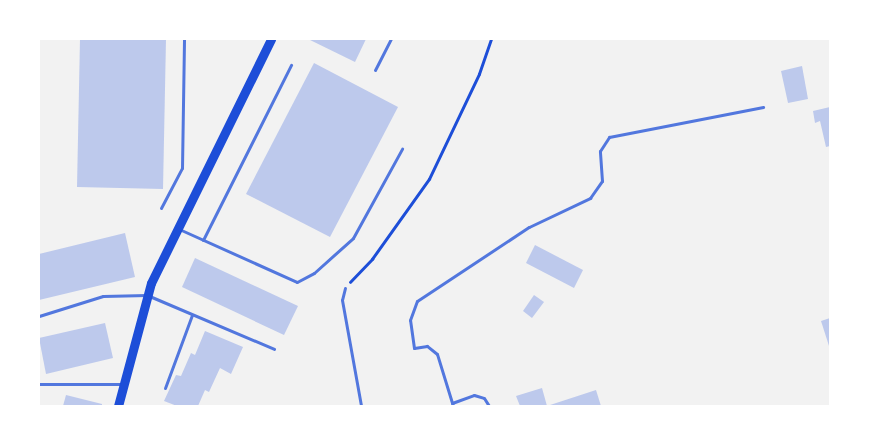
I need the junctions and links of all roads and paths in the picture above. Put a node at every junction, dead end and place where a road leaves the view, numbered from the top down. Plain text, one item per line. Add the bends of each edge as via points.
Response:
1 (184, 39) edge
2 (271, 39) edge
3 (392, 39) edge
4 (491, 39) edge
5 (291, 65) dead end
6 (374, 70) dead end
7 (763, 107) dead end
8 (402, 149) dead end
9 (161, 208) dead end
10 (179, 229) junction
11 (203, 240) junction
12 (345, 288) joint
13 (147, 296) junction
14 (192, 314) junction
15 (39, 316) edge
16 (274, 349) dead end
17 (39, 384) edge
18 (123, 384) junction
19 (165, 388) dead end
20 (453, 405) edge
21 (118, 406) edge
22 (361, 406) edge
23 (489, 406) edge

1 - 9 lane via 182,168
2 - 10 main road
3 - 6 lane
4 - 12 path via 479,74 429,179 372,259
5 - 11 lane
7 - 20 lane via 609,138 601,145 602,181 590,198 529,227 416,301 410,320 414,348 427,346 437,354
8 - 11 lane via 353,238 314,273 297,282
10 - 11 lane
10 - 13 main road
12 - 22 lane via 342,300
13 - 14 lane
13 - 15 lane via 103,296
13 - 18 main road
14 - 16 lane
14 - 19 lane
17 - 18 lane
18 - 21 main road
20 - 23 lane via 474,395 484,398

